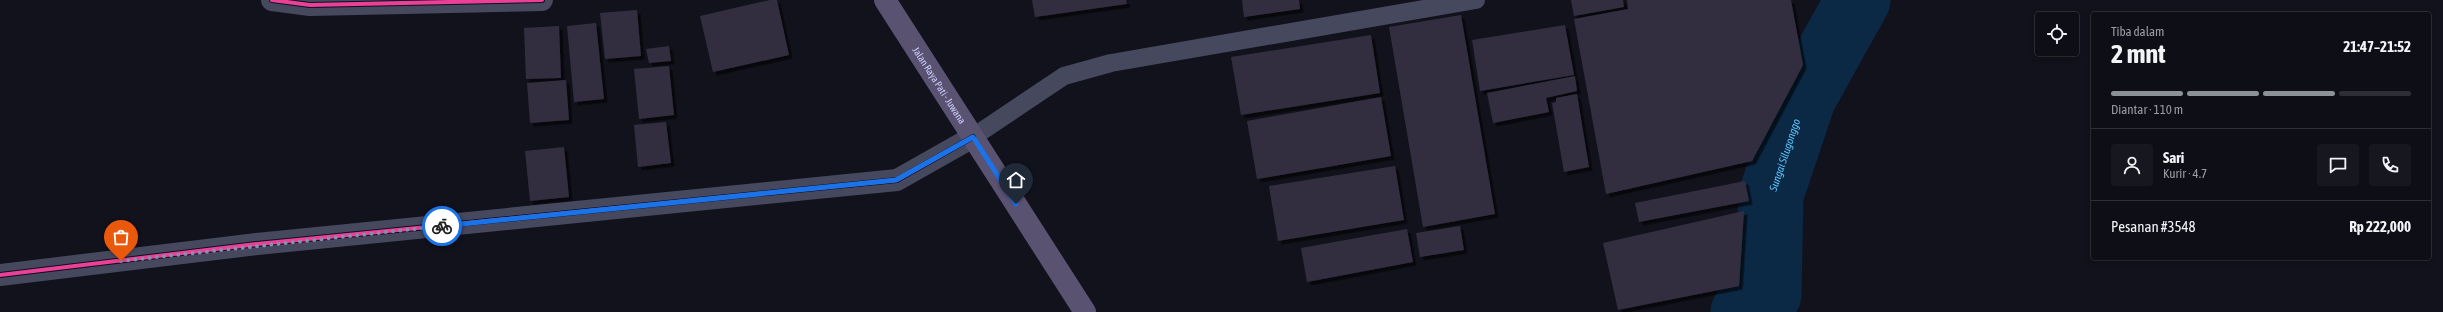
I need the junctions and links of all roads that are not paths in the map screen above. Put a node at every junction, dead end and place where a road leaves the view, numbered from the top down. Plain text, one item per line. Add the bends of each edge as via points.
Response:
1 (272, 0) edge
2 (542, 0) edge
3 (885, 0) edge
4 (1476, 0) edge
5 (973, 137) junction
6 (0, 275) edge
7 (1085, 312) edge

1 - 2 street via 310,5
3 - 5 main road, Jalan Raya Pati - Juwana
4 - 5 lane via 1111,63 1064,76
5 - 6 street via 896,180 257,244
5 - 7 main road, Jalan Raya Pati - Juwana

